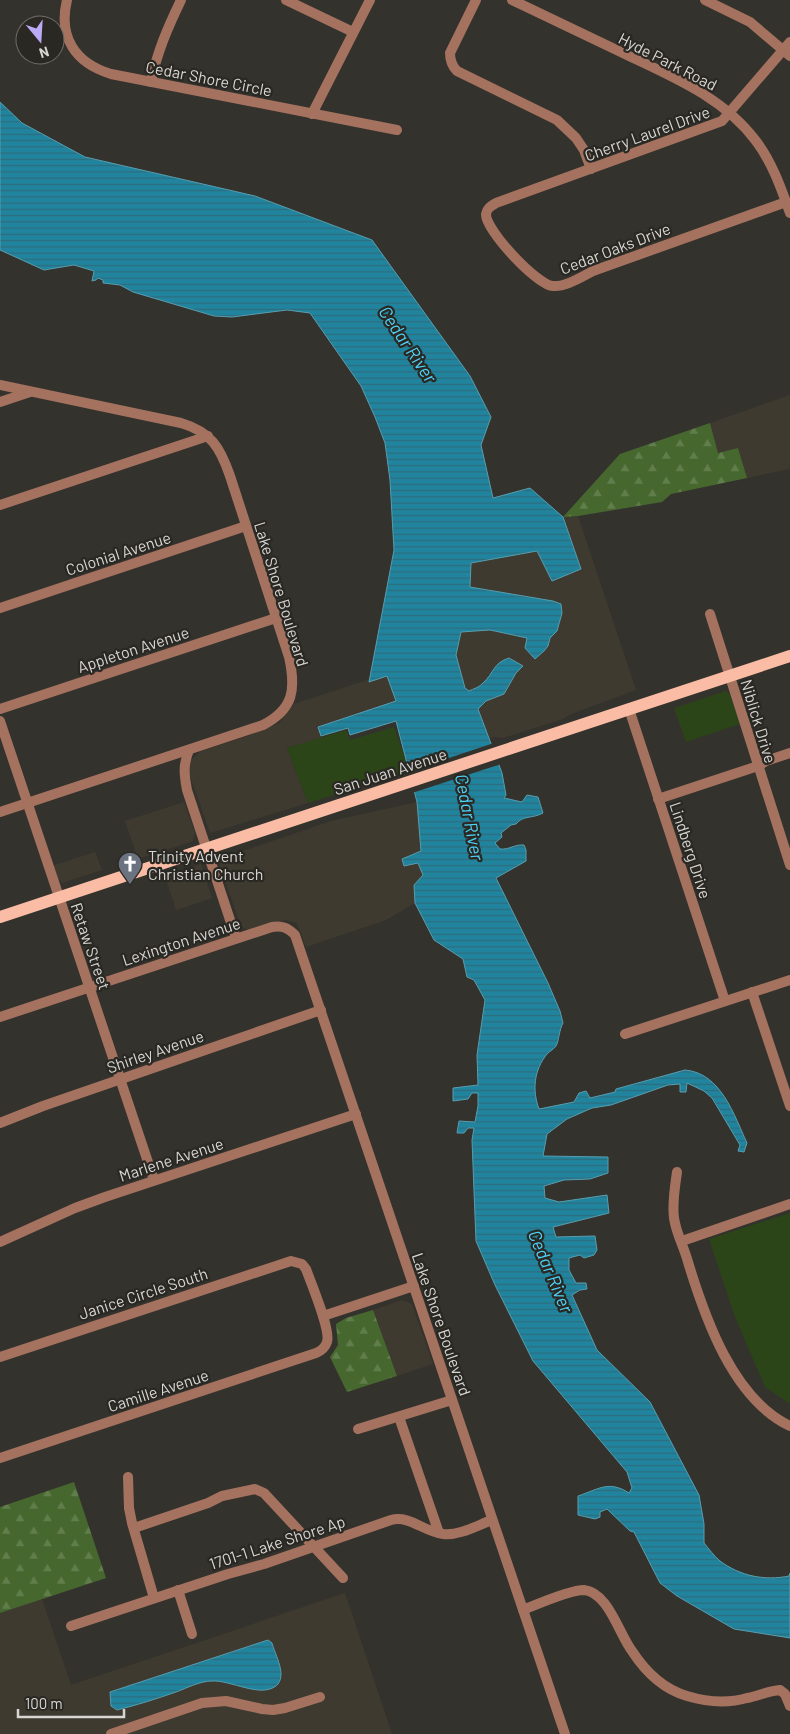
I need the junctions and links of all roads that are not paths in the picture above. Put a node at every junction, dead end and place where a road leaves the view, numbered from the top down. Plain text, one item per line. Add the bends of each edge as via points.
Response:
1 (67, 0) edge
2 (181, 0) edge
3 (286, 0) edge
4 (370, 0) edge
5 (476, 0) edge
6 (512, 0) edge
7 (707, 0) edge
8 (353, 32) junction
9 (788, 49) edge
10 (151, 82) junction
11 (730, 113) junction
12 (312, 114) junction
13 (397, 130) dead end
14 (591, 168) junction
15 (786, 202) junction
16 (486, 212) joint
17 (790, 213) edge
18 (0, 385) edge
19 (31, 392) junction
20 (0, 402) edge
21 (208, 436) junction
22 (0, 505) edge
23 (246, 526) junction
24 (0, 608) edge
25 (710, 614) dead end
26 (276, 618) junction
27 (790, 656) edge
28 (729, 676) junction
29 (0, 709) edge
30 (629, 709) junction
31 (0, 721) edge
32 (189, 750) junction
33 (790, 753) edge
34 (758, 766) junction
35 (658, 799) junction
36 (27, 803) junction
37 (0, 812) edge
38 (786, 837) edge
39 (207, 849) junction
40 (790, 864) edge
41 (59, 898) junction
42 (0, 917) edge
43 (287, 928) joint
44 (236, 938) junction
45 (790, 980) edge
46 (89, 988) junction
47 (752, 992) junction
48 (725, 1000) junction
49 (321, 1010) junction
50 (0, 1017) edge
51 (625, 1034) dead end
52 (120, 1079) junction
53 (790, 1106) edge
54 (356, 1114) junction
55 (0, 1123) edge
56 (677, 1172) dead end
57 (154, 1180) junction
58 (790, 1204) edge
59 (682, 1241) junction
60 (0, 1242) edge
61 (414, 1286) junction
62 (323, 1316) junction
63 (0, 1357) edge
64 (452, 1400) junction
65 (399, 1417) junction
66 (790, 1426) edge
67 (358, 1429) dead end
68 (0, 1458) edge
69 (128, 1477) dead end
70 (492, 1520) junction
71 (134, 1528) junction
72 (439, 1533) junction
73 (314, 1547) junction
74 (343, 1578) dead end
75 (178, 1590) junction
76 (154, 1598) junction
77 (523, 1610) junction
78 (71, 1626) dead end
79 (192, 1634) dead end
80 (320, 1697) dead end
81 (790, 1706) edge
82 (111, 1734) edge
83 (565, 1734) edge

1 - 10 street, Cedar Shore Circle via 64,25 79,56 99,70
2 - 10 street via 160,47
3 - 8 street
4 - 8 street
5 - 14 street via 450,53 453,67 557,120 576,138
6 - 11 street, Hyde Park Road via 689,84
7 - 9 street via 750,22
8 - 12 street
9 - 11 street, Cherry Laurel Drive
10 - 12 street, Cedar Shore Circle
11 - 14 street, Cherry Laurel Drive via 722,121
11 - 15 street, Hyde Park Road via 767,158
12 - 13 street, Cedar Shore Circle
14 - 16 street, Cherry Laurel Drive via 496,203
15 - 16 street, Cedar Oaks Drive via 551,287 541,282 500,241 487,220
15 - 17 street, Hyde Park Road
18 - 19 street, Lake Shore Boulevard
19 - 20 street
19 - 21 street, Lake Shore Boulevard via 181,423
21 - 22 street
21 - 23 street, Lake Shore Boulevard via 222,457
23 - 24 street, Colonial Avenue
23 - 26 street, Lake Shore Boulevard
25 - 28 street, Niblick Drive
26 - 29 street, Appleton Avenue
26 - 32 street, Lake Shore Boulevard via 292,672 292,694 288,704 263,725
27 - 28 main road, San Juan Avenue
28 - 30 main road, San Juan Avenue
28 - 34 street, Niblick Drive
30 - 35 street, Lindberg Drive
30 - 39 main road, San Juan Avenue
31 - 36 street, Retaw Street
32 - 36 street, Lake Shore Boulevard
32 - 39 street via 183,772
33 - 34 street
34 - 35 street
34 - 38 street, Niblick Drive
35 - 48 street, Lindberg Drive
36 - 37 street, Lake Shore Boulevard
36 - 41 street, Retaw Street
38 - 40 street, Niblick Drive
39 - 41 main road, San Juan Avenue
39 - 44 street
41 - 42 main road, San Juan Avenue
41 - 46 street, Retaw Street
43 - 44 street, Lexington Avenue via 272,927
43 - 49 street, Lake Shore Boulevard via 298,939
44 - 46 street, Lexington Avenue
45 - 47 street
46 - 50 street, Lexington Avenue
46 - 52 street, Retaw Street
47 - 48 street
47 - 53 street
48 - 51 street
49 - 52 street, Shirley Avenue
49 - 54 street, Lake Shore Boulevard
52 - 55 street, Shirley Avenue
52 - 57 street, Retaw Street
54 - 57 street, Marlene Avenue
54 - 61 street, Lake Shore Boulevard
56 - 59 street via 674,1217
57 - 60 street, Marlene Avenue via 75,1208
58 - 59 street
59 - 66 street via 706,1318 736,1375 757,1401
61 - 62 street
61 - 64 street, Lake Shore Boulevard
62 - 63 street, Janice Circle South via 306,1269 296,1261 285,1262
62 - 68 street, Camille Avenue via 328,1336 325,1346 316,1353
64 - 65 street
64 - 70 street, Lake Shore Boulevard
65 - 67 street
65 - 72 street
69 - 71 street via 129,1508
70 - 72 street, 1701-1 Lake Shore Ap via 454,1533
70 - 77 street, Lake Shore Boulevard
71 - 73 street via 222,1496 256,1489 264,1492
71 - 76 street
72 - 73 street, 1701-1 Lake Shore Ap via 398,1518
73 - 74 street
73 - 75 street, 1701-1 Lake Shore Ap
75 - 76 street, 1701-1 Lake Shore Ap
75 - 79 street
76 - 78 street, 1701-1 Lake Shore Ap
77 - 81 street via 573,1592 592,1592 604,1601 642,1665 671,1690 717,1702 734,1702 780,1690
77 - 83 street, Lake Shore Boulevard
80 - 82 street via 274,1710 226,1701 202,1703

